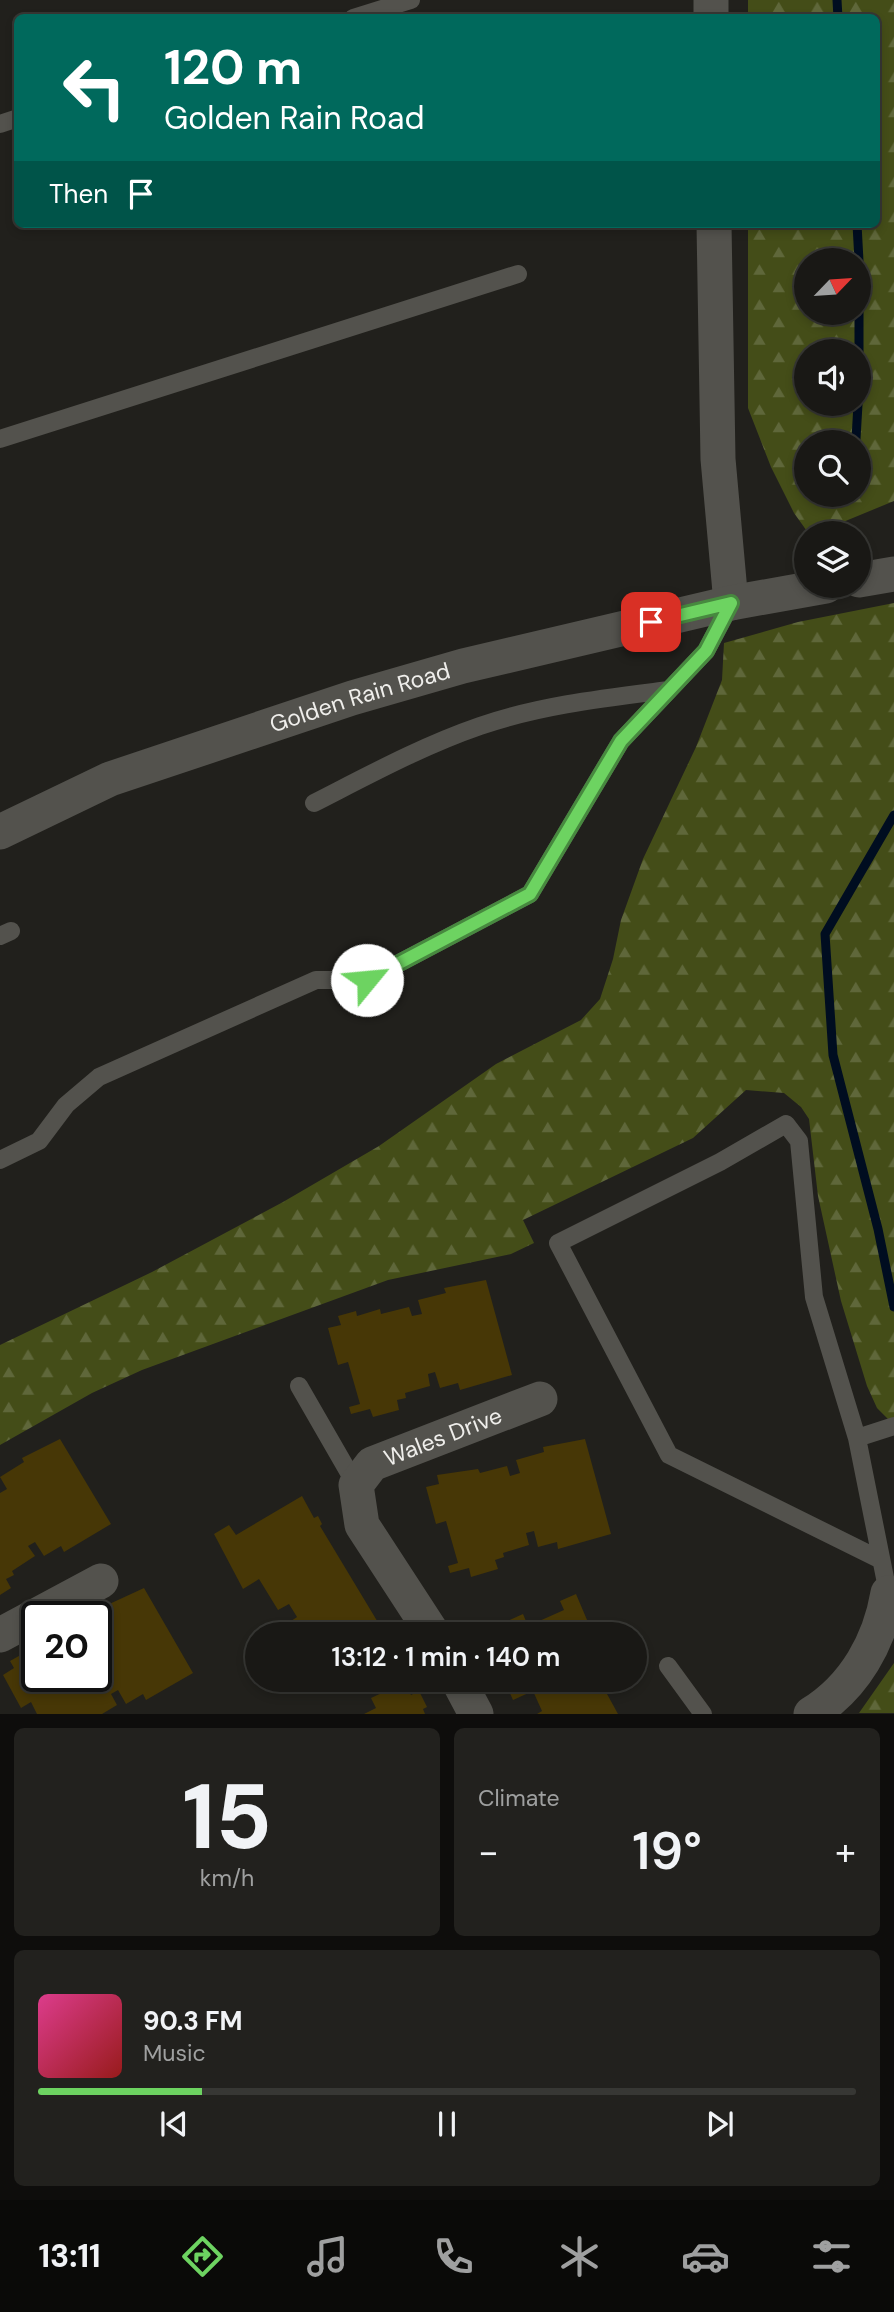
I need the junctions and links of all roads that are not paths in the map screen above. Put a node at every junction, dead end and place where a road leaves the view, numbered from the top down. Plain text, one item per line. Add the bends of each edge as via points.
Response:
1 (411, 0) edge
2 (366, 14) edge
3 (714, 228) edge
4 (518, 274) dead end
5 (0, 439) edge
6 (894, 574) edge
7 (871, 578) edge
8 (794, 592) edge
9 (731, 603) junction
10 (669, 690) junction
11 (314, 803) dead end
12 (0, 832) edge
13 (0, 1160) edge
14 (299, 1386) dead end
15 (540, 1399) dead end
16 (894, 1426) edge
17 (857, 1438) junction
18 (356, 1485) junction
19 (101, 1581) dead end
20 (888, 1583) edge
21 (425, 1622) edge
22 (0, 1635) edge
23 (668, 1666) dead end
24 (464, 1692) edge
25 (815, 1712) edge
26 (475, 1713) edge
27 (703, 1713) edge

1 - 2 lane
3 - 9 street via 718,459
4 - 5 lane
6 - 7 street
8 - 9 street, Golden Rain Road
9 - 10 lane via 706,651
9 - 12 street, Golden Rain Road via 463,666 352,698 110,779
10 - 11 lane via 587,700 483,725 439,741
10 - 13 lane via 621,741 530,894 367,980 316,980 99,1077 66,1105 39,1141
14 - 18 lane
15 - 18 street, Wales Drive via 372,1464
16 - 17 lane
17 - 20 lane
17 - 20 lane via 814,1297 799,1142 786,1124 558,1243 669,1455
18 - 21 street via 362,1525
19 - 22 street
20 - 25 street via 883,1624 870,1653
23 - 27 lane
24 - 26 street

